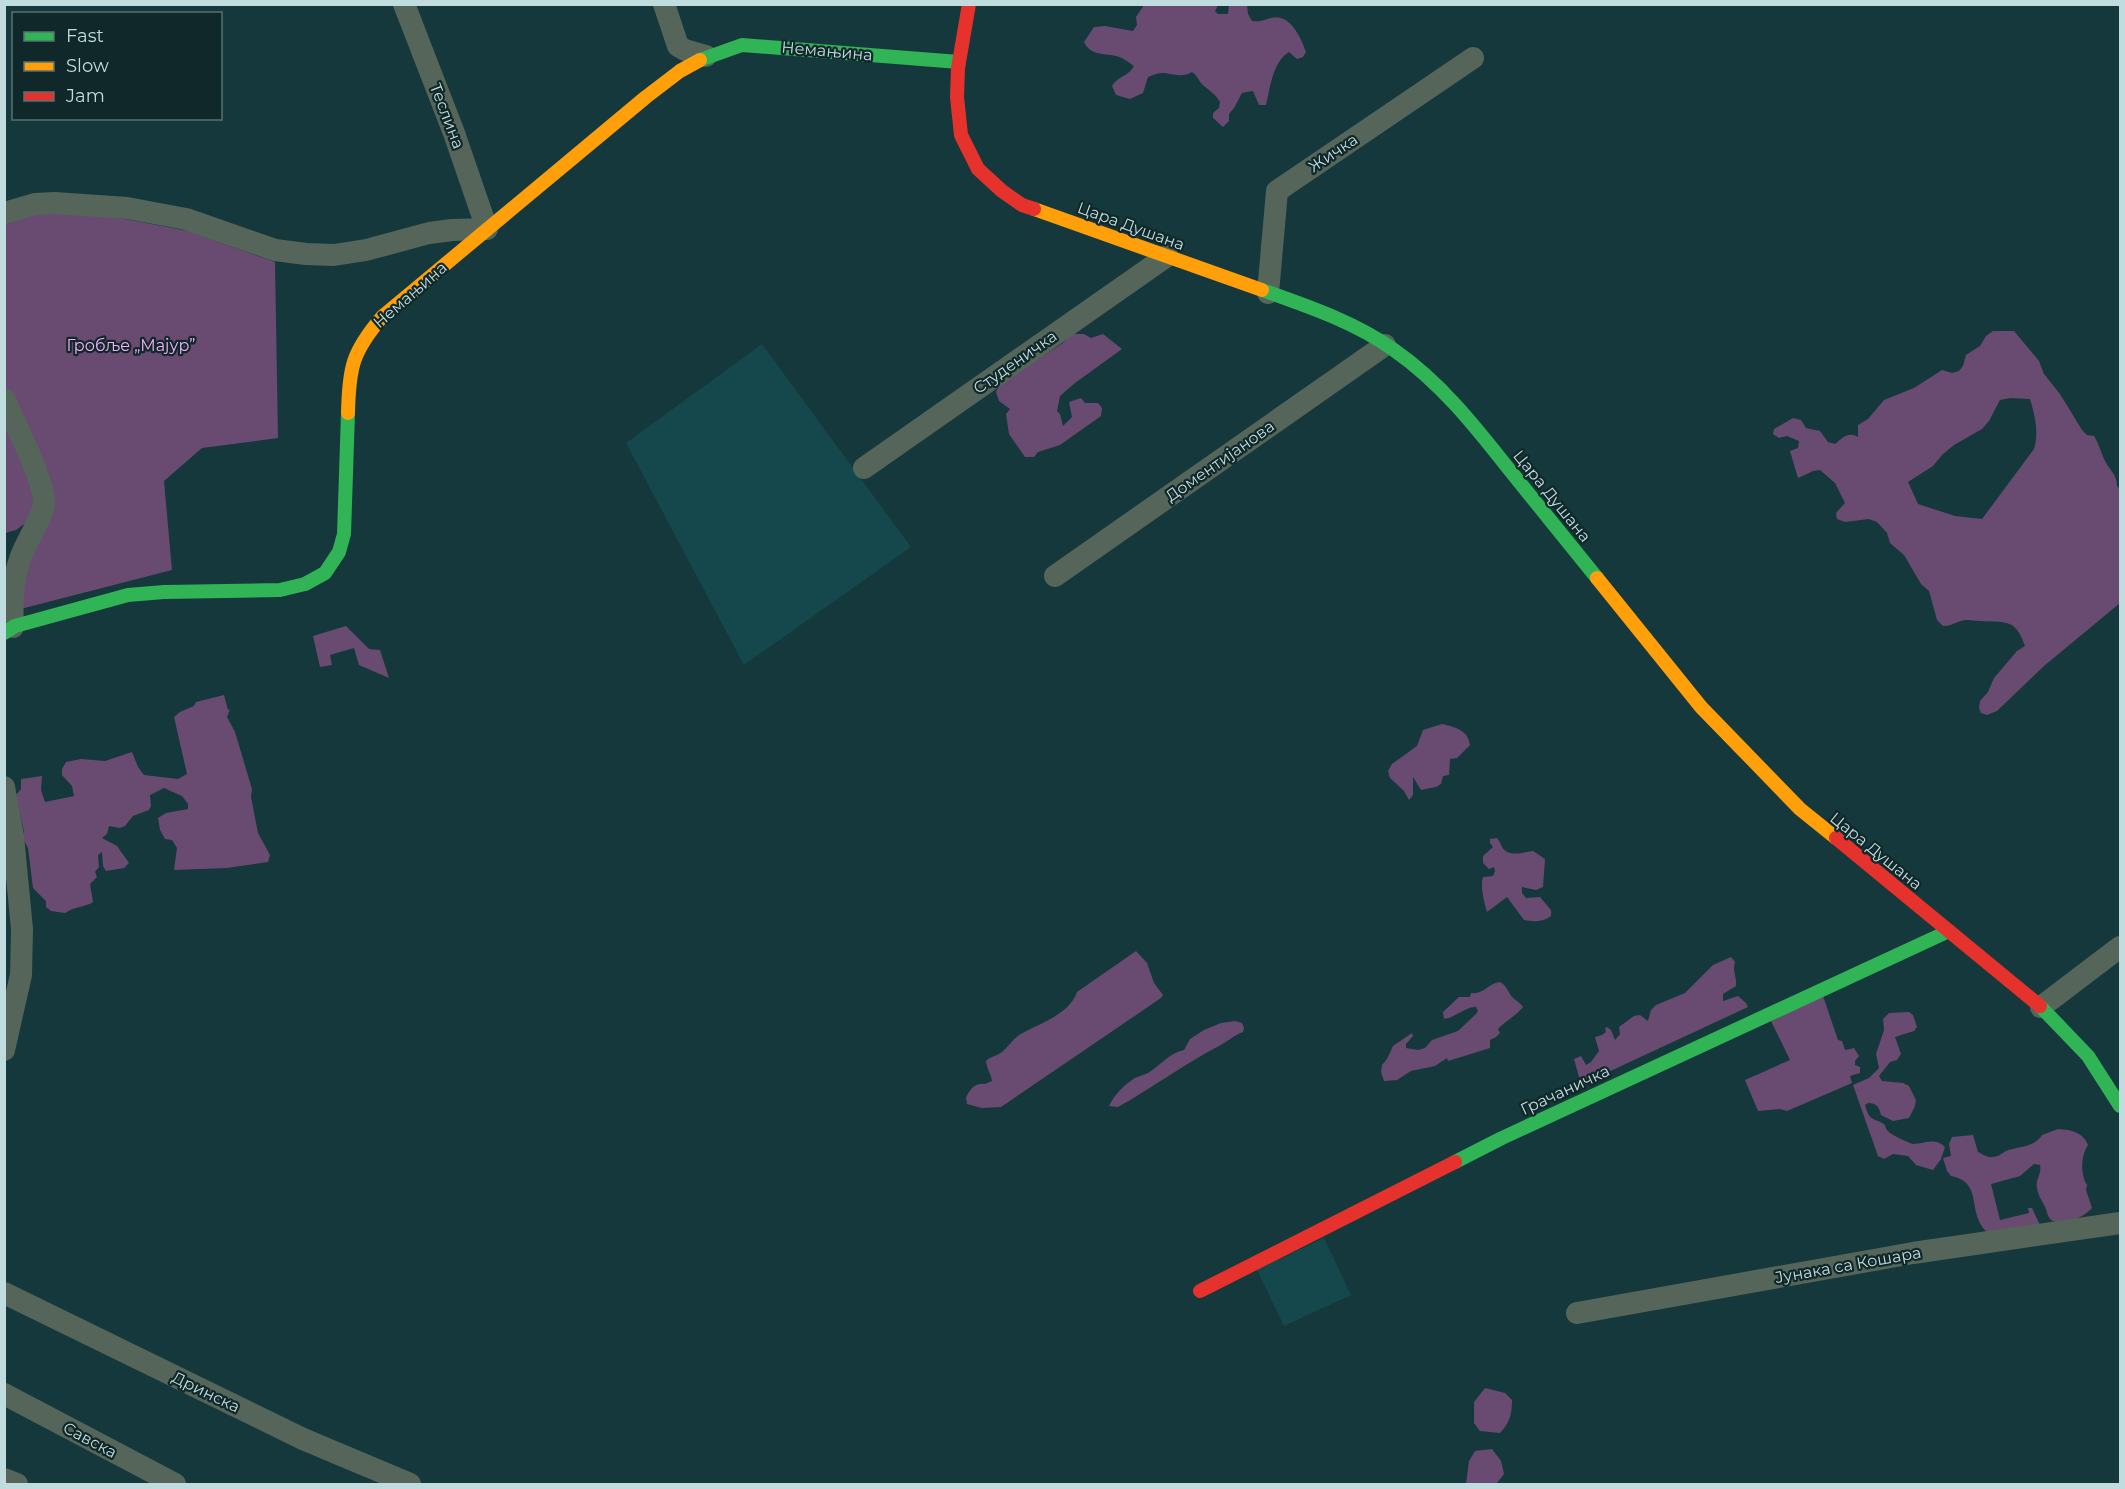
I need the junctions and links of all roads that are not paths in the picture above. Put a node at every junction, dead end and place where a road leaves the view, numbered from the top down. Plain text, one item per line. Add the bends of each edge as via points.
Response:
1 (404, 4) edge
2 (664, 4) edge
3 (969, 4) edge
4 (706, 56) junction
5 (1473, 58) dead end
6 (959, 62) junction
7 (4, 213) edge
8 (487, 229) junction
9 (1167, 256) junction
10 (1268, 293) junction
11 (1385, 345) junction
12 (4, 399) edge
13 (864, 468) dead end
14 (1054, 576) dead end
15 (9, 630) edge
16 (4, 787) edge
17 (1949, 931) junction
18 (2121, 947) edge
19 (2041, 1006) junction
20 (4, 1050) edge
21 (2121, 1106) edge
22 (2121, 1223) edge
23 (1200, 1291) dead end
24 (4, 1293) edge
25 (1577, 1313) dead end
26 (4, 1394) edge
27 (4, 1479) edge
28 (17, 1485) edge
29 (176, 1485) edge
30 (410, 1485) edge

1 - 8 street, Теслина
2 - 4 street via 678,46
3 - 6 street, Цара Душана
4 - 6 street, Немањина via 742,45
4 - 8 street, Немањина via 646,97
5 - 10 street, Жичка via 1277,191
6 - 9 street, Цара Душана via 961,135 978,169 1022,205
7 - 8 street via 54,202 127,208 186,219 275,250 306,254 345,253 429,233
8 - 15 street, Немањина via 382,317 354,355 349,376 344,534 339,552 325,573 305,584 280,590 128,595
9 - 10 street, Цара Душана
9 - 13 street, Студеничка
10 - 11 street, Цара Душана via 1356,328
11 - 14 street, Доментијанова
11 - 17 street, Цара Душана via 1425,373 1467,417 1701,706 1800,810
12 - 15 street via 28,452 44,503 14,579
16 - 20 street via 22,929 21,975
17 - 19 street, Цара Душана
17 - 23 street, Грачаничка via 1534,1123
18 - 19 street
19 - 21 street, Цара Душана via 2088,1056
22 - 25 street, Јунака са Кошара via 1913,1253
24 - 30 street, Дринска via 303,1439
26 - 29 street, Савска
27 - 28 street

